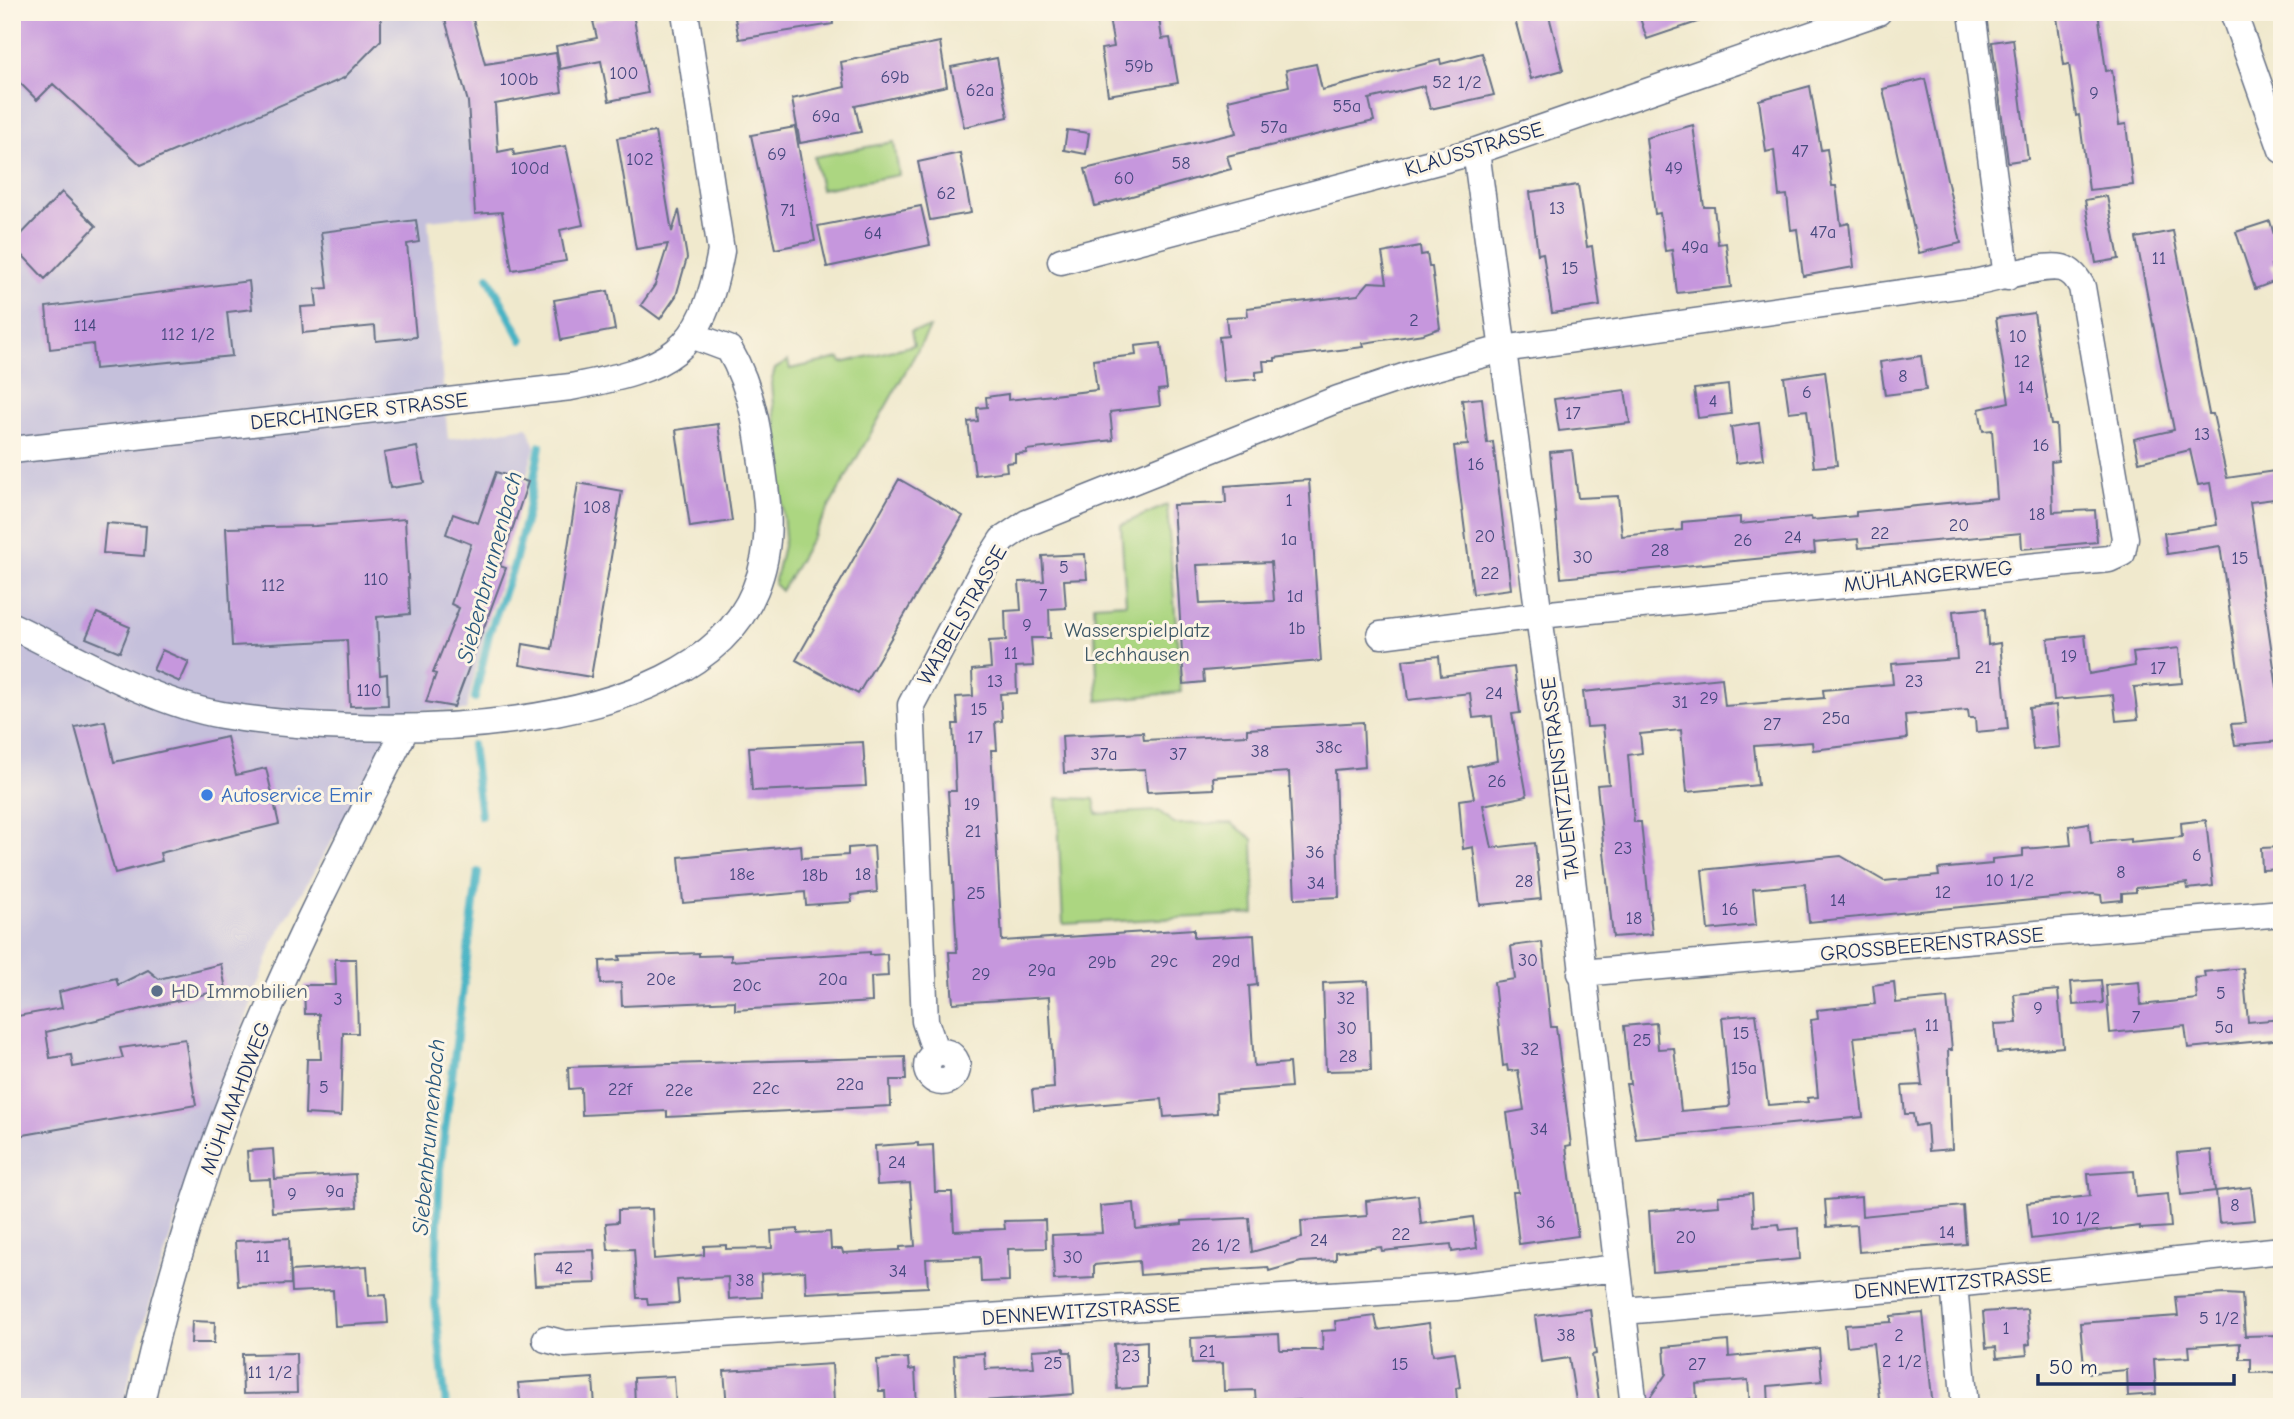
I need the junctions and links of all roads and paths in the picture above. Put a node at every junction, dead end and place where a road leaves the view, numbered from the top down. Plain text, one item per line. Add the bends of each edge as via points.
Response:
1 (685, 12) edge
2 (1878, 12) edge
3 (1972, 12) edge
4 (2233, 12) edge
5 (2282, 150) edge
6 (1476, 151) junction
7 (1061, 261) dead end
8 (2007, 277) junction
9 (694, 336) junction
10 (1502, 349) junction
11 (12, 450) edge
12 (1540, 615) junction
13 (12, 626) edge
14 (1381, 635) dead end
15 (406, 728) junction
16 (2282, 913) edge
17 (1581, 973) junction
18 (936, 1053) dead end
19 (2282, 1250) edge
20 (1617, 1268) junction
21 (1954, 1284) junction
22 (1623, 1311) junction
23 (546, 1339) dead end
24 (140, 1407) edge
25 (1634, 1407) edge
26 (1965, 1407) edge

1 - 9 street, DERCHINGER STRASSE via 721,251 716,280
2 - 6 street, KLAUSSTRASSE
3 - 8 street
4 - 5 street
6 - 7 street, KLAUSSTRASSE
6 - 10 street, TAUENTZIENSTRASSE
8 - 10 street, MÜHLANGERWEG
8 - 12 street, MÜHLANGERWEG via 2063,268 2074,274 2082,287 2125,538 2122,553 2109,559
9 - 11 street, DERCHINGER STRASSE via 670,358 630,375 571,387
9 - 15 street via 729,349 745,377 761,446 768,509 766,546 754,592 737,618 713,646 682,667 645,687 586,707 501,724
10 - 12 street, TAUENTZIENSTRASSE
10 - 18 street, WAIBELSTRASSE via 1338,400 1027,523 1003,540 911,705 925,1021
12 - 14 street, MÜHLANGERWEG
12 - 17 street, TAUENTZIENSTRASSE
13 - 15 street via 159,696 220,714 286,723
15 - 24 street, MÜHLMAHDWEG via 286,971 228,1110 185,1237
16 - 17 street, GROSSBEERENSTRASSE
17 - 20 street, TAUENTZIENSTRASSE
19 - 21 street, DENNEWITZSTRASSE
20 - 22 street, TAUENTZIENSTRASSE
20 - 23 street, DENNEWITZSTRASSE via 1455,1287 565,1344
21 - 22 street, DENNEWITZSTRASSE
21 - 26 street
22 - 25 street, TAUENTZIENSTRASSE

